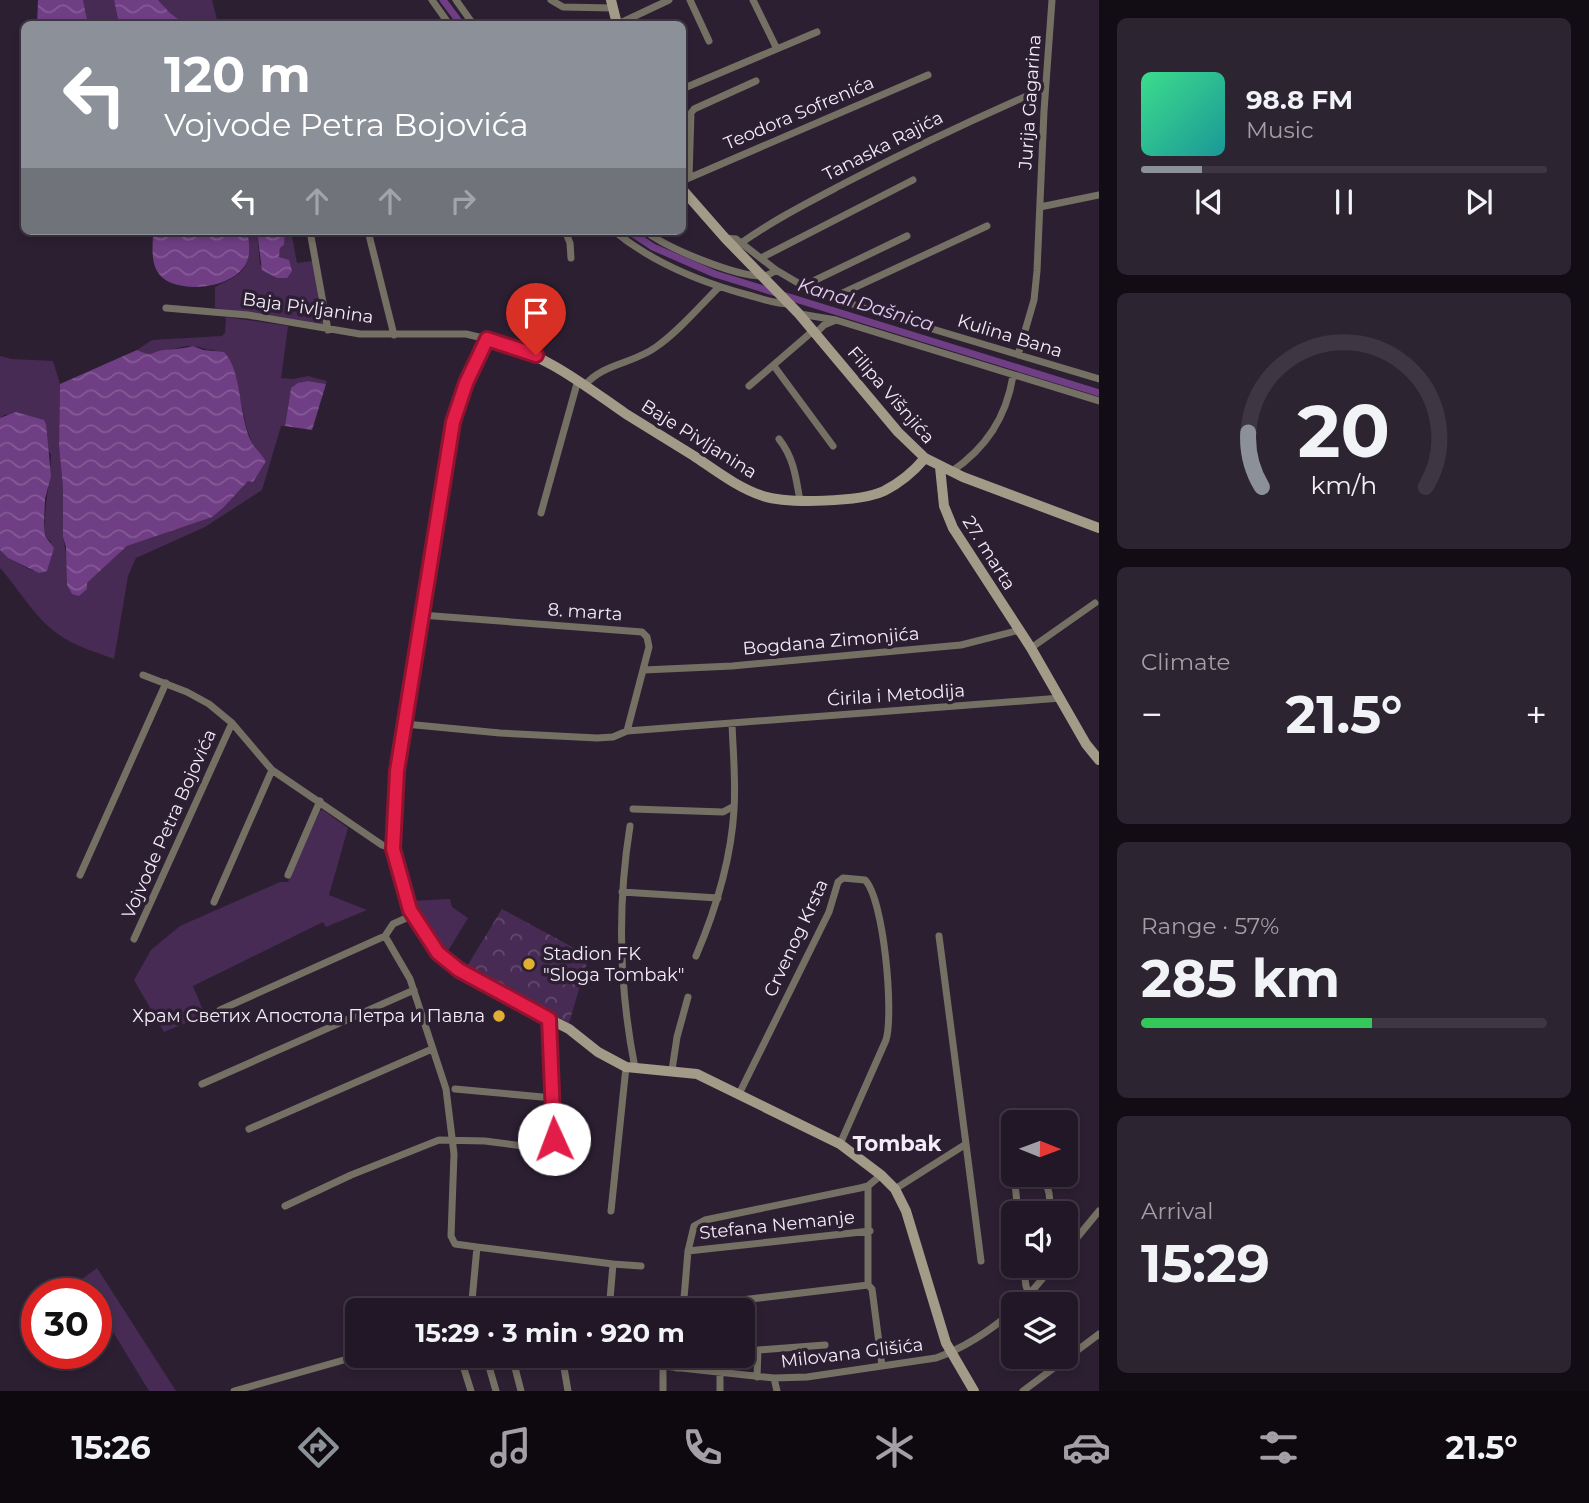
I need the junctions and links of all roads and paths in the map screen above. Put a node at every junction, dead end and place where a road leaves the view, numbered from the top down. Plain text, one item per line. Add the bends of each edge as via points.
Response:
1 (432, 0) edge
2 (456, 0) edge
3 (551, 0) edge
4 (669, 0) edge
5 (690, 0) edge
6 (753, 0) edge
7 (1052, 0) edge
8 (612, 4) edge
9 (448, 21) edge
10 (471, 21) edge
11 (617, 21) edge
12 (624, 21) edge
13 (817, 32) dead end
14 (709, 41) dead end
15 (776, 47) junction
16 (928, 75) dead end
17 (756, 81) dead end
18 (686, 87) edge
19 (1045, 88) junction
20 (686, 179) edge
21 (913, 180) dead end
22 (686, 194) edge
23 (1099, 195) edge
24 (1040, 207) junction
25 (987, 226) dead end
26 (311, 235) edge
27 (370, 235) edge
28 (567, 235) edge
29 (620, 235) edge
30 (652, 235) edge
31 (907, 236) dead end
32 (725, 238) junction
33 (741, 243) junction
34 (571, 258) dead end
35 (761, 258) junction
36 (776, 270) junction
37 (765, 276) junction
38 (803, 286) junction
39 (719, 287) junction
40 (832, 298) junction
41 (791, 304) junction
42 (166, 308) dead end
43 (799, 314) junction
44 (836, 320) junction
45 (328, 330) junction
46 (815, 332) junction
47 (394, 335) junction
48 (487, 339) junction
49 (1018, 355) junction
50 (774, 366) junction
51 (1013, 376) junction
52 (1099, 379) edge
53 (582, 382) junction
54 (749, 386) dead end
55 (1099, 401) edge
56 (779, 439) dead end
57 (833, 446) dead end
58 (925, 458) junction
59 (940, 467) junction
60 (951, 472) junction
61 (800, 501) junction
62 (541, 513) dead end
63 (1099, 528) edge
64 (1095, 603) dead end
65 (421, 615) junction
66 (1020, 630) junction
67 (1031, 648) junction
68 (644, 670) junction
69 (143, 675) dead end
70 (166, 684) junction
71 (1062, 698) junction
72 (232, 723) junction
73 (732, 723) junction
74 (405, 724) junction
75 (627, 732) junction
76 (1099, 760) edge
77 (272, 769) junction
78 (320, 801) junction
79 (734, 806) junction
80 (633, 809) dead end
81 (630, 826) dead end
82 (393, 849) junction
83 (80, 875) dead end
84 (288, 875) dead end
85 (622, 892) junction
86 (718, 898) junction
87 (214, 902) dead end
88 (414, 915) junction
89 (385, 936) junction
90 (939, 936) dead end
91 (134, 939) dead end
92 (696, 956) dead end
93 (414, 990) junction
94 (688, 997) dead end
95 (220, 1010) dead end
96 (549, 1019) junction
97 (432, 1049) junction
98 (630, 1068) junction
99 (672, 1070) junction
100 (202, 1084) dead end
101 (456, 1089) dead end
102 (739, 1094) junction
103 (553, 1098) junction
104 (249, 1129) dead end
105 (452, 1139) junction
106 (840, 1144) junction
107 (966, 1144) junction
108 (881, 1175) junction
109 (869, 1186) junction
110 (895, 1189) junction
111 (285, 1206) dead end
112 (611, 1210) dead end
113 (1099, 1211) edge
114 (870, 1231) junction
115 (1078, 1236) edge
116 (477, 1247) junction
117 (688, 1251) junction
118 (981, 1261) dead end
119 (613, 1264) junction
120 (641, 1266) dead end
121 (1043, 1278) edge
122 (868, 1285) junction
123 (1032, 1292) edge
124 (472, 1298) edge
125 (610, 1298) edge
126 (684, 1298) edge
127 (755, 1300) edge
128 (1001, 1321) edge
129 (1099, 1334) edge
130 (825, 1345) dead end
131 (950, 1353) junction
132 (345, 1360) edge
133 (882, 1366) junction
134 (464, 1368) edge
135 (489, 1368) edge
136 (515, 1368) edge
137 (564, 1368) edge
138 (663, 1368) edge
139 (684, 1368) edge
140 (720, 1373) junction
141 (757, 1377) junction
142 (774, 1378) junction
143 (234, 1391) edge
144 (471, 1391) edge
145 (496, 1391) edge
146 (521, 1391) edge
147 (568, 1391) edge
148 (663, 1391) edge
149 (720, 1391) edge
150 (777, 1391) edge
151 (974, 1391) edge
152 (1023, 1391) edge

1 - 9 street
2 - 10 street
3 - 8 street via 563,7
4 - 12 street
5 - 14 street
6 - 15 street
7 - 19 street, Jurija Gagarina
8 - 11 street
13 - 15 street
15 - 18 street
16 - 20 street, Teodora Sofrenića
17 - 20 street via 691,113
19 - 24 street, Jurija Gagarina
19 - 33 street, Tanaska Rajića via 858,176
21 - 35 street
22 - 32 street, Filipa Višnjića
23 - 24 street
24 - 49 street, Jurija Gagarina via 1034,300
25 - 40 street
26 - 45 street
27 - 47 street
28 - 34 street
29 - 39 street via 654,259
30 - 37 street via 714,263
31 - 38 street
32 - 33 street, Kulina Bana
32 - 37 street, Filipa Višnjića
33 - 35 street, Kulina Bana
35 - 36 street, Kulina Bana
36 - 37 street
36 - 38 street, Kulina Bana
37 - 41 street, Filipa Višnjića
38 - 40 street, Kulina Bana
39 - 41 street
39 - 53 street via 658,346
40 - 49 street, Kulina Bana
41 - 43 street, Filipa Višnjića
42 - 45 street, Baja Pivljanina via 248,315
43 - 44 street
43 - 46 street, Filipa Višnjića
44 - 46 street
44 - 51 street
45 - 47 street, Baja Pivljanina
46 - 50 street
46 - 58 street, Filipa Višnjića
47 - 48 street, Baja Pivljanina via 466,334
48 - 53 street, Baje Pivljanina via 536,355
48 - 65 street via 453,422
49 - 52 street, Kulina Bana
50 - 54 street
50 - 57 street
51 - 55 street
51 - 60 street via 1005,409 993,431 978,451
53 - 61 street, Baje Pivljanina via 742,486 763,496
53 - 62 street
56 - 61 street via 795,469
58 - 59 street, Filipa Višnjića
58 - 61 street, Baje Pivljanina via 883,491
59 - 60 street, Filipa Višnjića
59 - 66 street, 27. marta via 944,506 953,528
60 - 63 street, Filipa Višnjića
64 - 67 street
65 - 68 street, 8. marta via 642,632 649,647
65 - 74 street
66 - 67 street, 27. marta
66 - 68 street, Bogdana Zimonjića via 961,645
67 - 71 street, 27. marta
68 - 75 street, 8. marta
69 - 70 street, Vojvode Petra Bojovića
70 - 72 street, Vojvode Petra Bojovića via 198,697
70 - 83 street
71 - 73 street, Ćirila i Metodija
71 - 76 street, 27. marta
72 - 77 street, Vojvode Petra Bojovića
72 - 91 street, Vojvode Petra Bojovića
73 - 75 street, Ćirila i Metodija
73 - 79 street
74 - 75 street, Ćirila i Metodija via 597,738
74 - 82 street via 396,779
77 - 78 street, Vojvode Petra Bojovića
77 - 87 street
78 - 82 street, Vojvode Petra Bojovića
78 - 84 street
79 - 80 street via 723,812
79 - 86 street
81 - 85 street
82 - 88 street
85 - 86 street
85 - 98 street via 622,981
86 - 92 street
88 - 89 street via 393,924
88 - 96 street via 449,963
89 - 93 street
89 - 95 street
90 - 107 street
93 - 97 street
93 - 100 street
94 - 99 street
96 - 98 street
96 - 103 street
97 - 104 street
97 - 105 street via 446,1089
98 - 99 street
98 - 112 street
99 - 102 street via 697,1074
101 - 103 street
102 - 106 street
102 - 106 street, Crvenog Krsta via 829,912 838,881 865,880 879,915 890,1022
103 - 105 street via 554,1139 545,1148
105 - 111 street via 417,1147
105 - 116 street via 451,1236 455,1244
106 - 108 street
107 - 110 street
107 - 118 street
108 - 109 street, Stefana Nemanje
108 - 110 street
109 - 114 street, Stefana Nemanje
109 - 117 street, Stefana Nemanje via 705,1220 694,1226
110 - 131 street
113 - 115 street
114 - 117 street, Stefana Nemanje
114 - 122 street, Stefana Nemanje
116 - 119 street
116 - 124 street
117 - 126 street, Stefana Nemanje
119 - 120 street
119 - 125 street
121 - 123 street
122 - 127 street, Stefana Nemanje
122 - 133 street
128 - 131 street, Milovana Glišića
129 - 152 street
130 - 141 street, Milovana Glišića via 758,1350
131 - 133 street, Milovana Glišića
131 - 151 street
132 - 143 street
133 - 142 street, Milovana Glišića
134 - 144 street
135 - 145 street
136 - 146 street
137 - 147 street
138 - 148 street
139 - 140 street, Milovana Glišića
140 - 141 street, Milovana Glišića
140 - 149 street
141 - 142 street, Milovana Glišića
142 - 150 street

